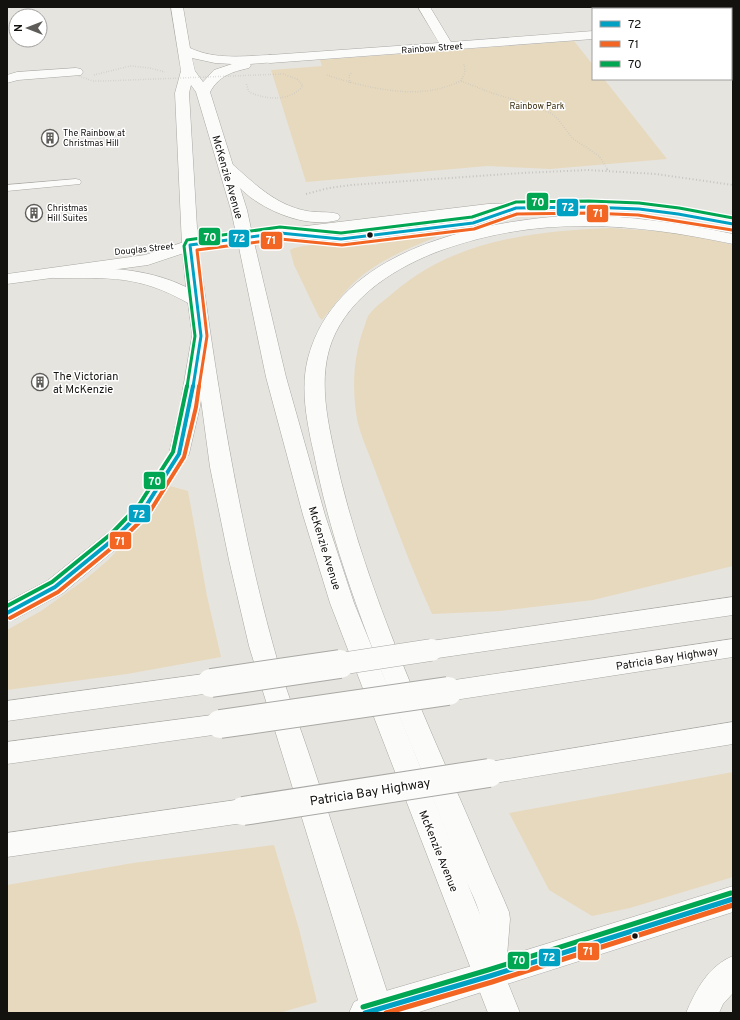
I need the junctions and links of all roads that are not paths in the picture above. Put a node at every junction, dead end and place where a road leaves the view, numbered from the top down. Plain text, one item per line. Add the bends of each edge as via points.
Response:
1 (177, 7) edge
2 (424, 7) edge
3 (592, 35) edge
4 (449, 46) junction
5 (185, 50) junction
6 (270, 59) junction
7 (188, 71) junction
8 (79, 74) road end
9 (7, 79) edge
10 (203, 92) junction
11 (226, 166) junction
12 (76, 182) dead end
13 (7, 188) edge
14 (516, 208) junction
15 (387, 220) junction
16 (733, 224) edge
17 (280, 233) junction
18 (245, 238) junction
19 (733, 239) edge
20 (190, 245) junction
21 (7, 267) edge
22 (55, 273) junction
23 (7, 279) edge
24 (198, 301) junction
25 (201, 336) junction
26 (733, 606) edge
27 (7, 613) edge
28 (733, 648) edge
29 (7, 711) edge
30 (733, 733) edge
31 (7, 753) edge
32 (7, 845) edge
33 (733, 899) edge
34 (733, 971) edge
35 (490, 976) junction
36 (373, 1012) edge
37 (504, 1013) edge
38 (702, 1013) edge

1 - 5 main road, McKenzie Avenue
2 - 4 main road
3 - 4 main road, Rainbow Street
4 - 6 main road, Rainbow Street
5 - 6 main road via 213,60
5 - 7 main road, McKenzie Avenue
6 - 10 main road via 221,71 210,79
7 - 10 main road, McKenzie Avenue
7 - 20 main road, McKenzie Avenue via 182,93
8 - 9 main road via 17,76
10 - 11 main road, McKenzie Avenue
11 - 15 main road via 255,193 273,205 306,216
11 - 18 main road, McKenzie Avenue via 240,210
12 - 13 lane
14 - 15 main road
14 - 16 main road via 640,209
14 - 17 lane via 473,223 341,239
15 - 17 main road
17 - 18 main road
18 - 20 main road
18 - 35 main road, McKenzie Avenue via 276,377 314,515 342,603
19 - 35 main road via 660,224 611,220 535,222 470,234 410,256 380,274 355,294 336,315 317,357 314,401 336,506 387,653 495,916
20 - 21 main road, Douglas Street via 138,249
20 - 22 main road, Douglas Street via 148,260
20 - 24 main road, McKenzie Avenue
22 - 23 main road, Douglas Street
22 - 24 main road via 113,273 138,277 155,281
24 - 25 main road, McKenzie Avenue
25 - 27 main road via 190,406 179,454 144,509 116,538 55,587
25 - 36 main road, McKenzie Avenue via 221,467 261,646
26 - 29 main road, bridge
28 - 31 main road, Patricia Bay Highway, bridge
30 - 32 main road, Patricia Bay Highway, bridge via 243,811
33 - 35 main road
34 - 38 main road via 712,993
35 - 36 main road
35 - 37 main road, McKenzie Avenue

